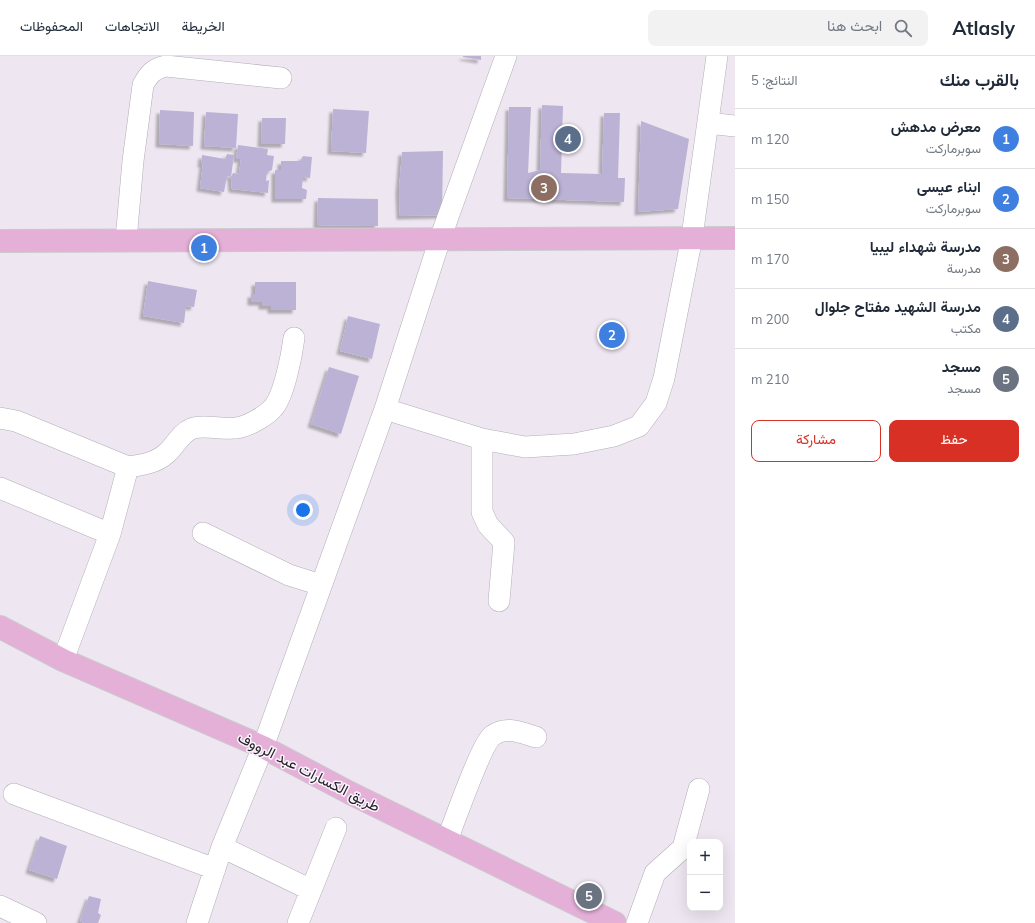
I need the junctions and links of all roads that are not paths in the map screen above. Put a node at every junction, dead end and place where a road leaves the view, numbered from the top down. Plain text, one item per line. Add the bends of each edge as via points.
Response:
1 (506, 56) edge
2 (717, 56) edge
3 (280, 78) dead end
4 (708, 124) junction
5 (735, 126) edge
6 (692, 237) junction
7 (735, 238) edge
8 (440, 239) junction
9 (126, 240) junction
10 (0, 241) edge
11 (294, 338) dead end
12 (385, 409) junction
13 (0, 418) edge
14 (482, 439) junction
15 (128, 467) junction
16 (0, 488) edge
17 (203, 533) dead end
18 (110, 534) junction
19 (321, 585) junction
20 (499, 601) dead end
21 (0, 627) edge
22 (63, 660) junction
23 (536, 737) dead end
24 (263, 747) junction
25 (699, 789) dead end
26 (14, 794) dead end
27 (336, 828) dead end
28 (447, 840) junction
29 (222, 847) junction
30 (215, 869) junction
31 (311, 890) junction
32 (0, 906) edge
33 (36, 923) edge
34 (197, 923) edge
35 (298, 923) edge
36 (615, 923) edge
37 (637, 923) edge

1 - 8 street
2 - 4 street
3 - 9 street via 166,66 156,68 149,75 143,85 132,161
4 - 5 street
4 - 6 street
6 - 7 main road
6 - 8 main road
6 - 14 street via 664,378 656,403 639,426 614,436 574,444 525,447
8 - 9 main road
8 - 12 street
9 - 10 main road
11 - 15 street via 292,355 274,408 249,425 236,428 191,429 167,453 149,464
12 - 14 street
12 - 19 street
13 - 15 street via 16,421
14 - 20 street via 482,512 488,525 504,542
15 - 18 street
16 - 18 street
17 - 19 street via 289,575
18 - 22 street
19 - 24 street
21 - 22 main road, طريق الكسارات عبد الرووف
22 - 24 main road, طريق الكسارات عبد الرووف
23 - 28 street via 512,729 492,736 482,753
24 - 28 main road, طريق الكسارات عبد الرووف
24 - 29 street
25 - 37 street via 683,848 656,873
26 - 30 street
27 - 31 street
28 - 36 main road, طريق الكسارات عبد الرووف
29 - 30 street
29 - 31 street
30 - 34 street
31 - 35 street
32 - 33 street

